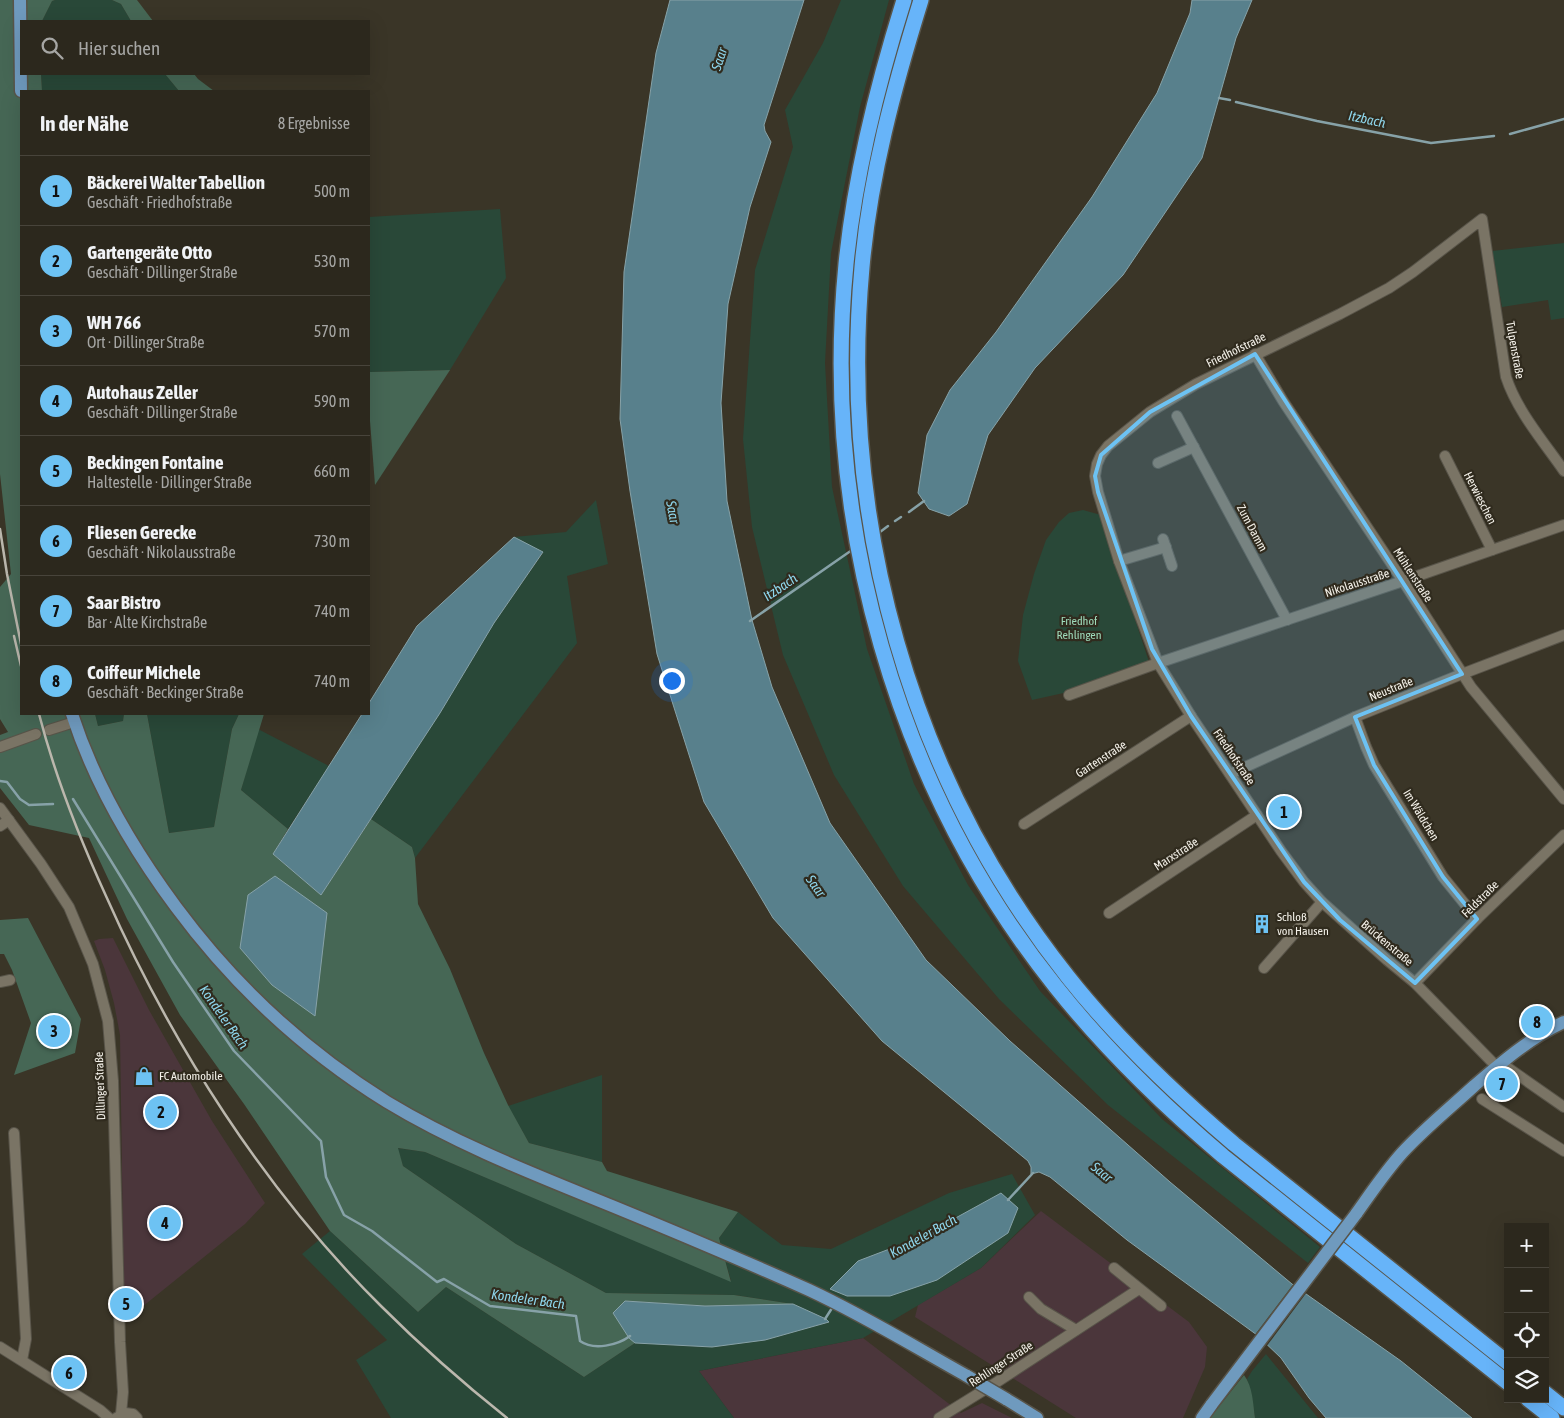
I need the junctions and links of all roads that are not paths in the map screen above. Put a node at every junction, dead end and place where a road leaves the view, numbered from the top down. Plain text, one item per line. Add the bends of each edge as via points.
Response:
1 (20, 0) edge
2 (904, 0) edge
3 (920, 0) edge
4 (20, 20) edge
5 (21, 75) edge
6 (21, 90) edge
7 (1482, 219) joint
8 (1254, 354) junction
9 (1177, 416) dead end
10 (1194, 447) junction
11 (1445, 456) dead end
12 (1158, 463) dead end
13 (1564, 471) edge
14 (1564, 525) edge
15 (1492, 550) junction
16 (1119, 561) junction
17 (1172, 566) dead end
18 (1403, 581) junction
19 (1287, 620) junction
20 (1564, 635) edge
21 (1158, 663) junction
22 (1462, 674) junction
23 (1069, 695) dead end
24 (1191, 716) junction
25 (1355, 717) junction
26 (70, 719) edge
27 (49, 730) dead end
28 (36, 734) dead end
29 (0, 747) edge
30 (1230, 774) junction
31 (1564, 799) edge
32 (0, 808) edge
33 (1257, 815) junction
34 (9, 820) junction
35 (1024, 824) dead end
36 (0, 826) edge
37 (1564, 835) edge
38 (1322, 902) junction
39 (1109, 912) dead end
40 (1477, 919) junction
41 (1264, 968) dead end
42 (1415, 983) junction
43 (1564, 1022) edge
44 (1499, 1065) junction
45 (1482, 1099) dead end
46 (1564, 1107) edge
47 (14, 1133) dead end
48 (1564, 1151) edge
49 (1114, 1268) dead end
50 (1139, 1289) junction
51 (1029, 1297) dead end
52 (1161, 1306) dead end
53 (1076, 1330) junction
54 (0, 1347) edge
55 (22, 1360) junction
56 (1504, 1360) edge
57 (1504, 1380) edge
58 (123, 1392) junction
59 (1549, 1396) edge
60 (1533, 1403) edge
61 (1564, 1408) edge
62 (116, 1416) edge
63 (135, 1416) edge
64 (939, 1418) edge
65 (1037, 1418) edge
66 (1202, 1418) edge
67 (1552, 1418) edge

1 - 4 main road
2 - 57 highway via 874,106 854,203 842,322 843,430 857,542 877,633 911,734 930,778 983,882 1009,922 1056,987 1122,1063 1185,1124
3 - 56 highway via 889,109 869,206 862,265 857,368 863,477 872,539 892,629 933,745 973,830 1022,914 1068,977 1133,1052 1202,1118
5 - 6 main road
7 - 8 street, Friedhofstraße via 1389,288
7 - 13 street, Tulpenstraße via 1508,384
8 - 16 street, Friedhofstraße via 1150,412 1101,455 1095,476
8 - 18 street, Mühlenstraße
9 - 10 street, Zum Damm
10 - 12 street
10 - 19 street, Zum Damm
11 - 15 street, Herwieschen
14 - 15 street, Nikolausstraße
15 - 18 street, Nikolausstraße
16 - 17 street via 1165,543
16 - 21 street, Friedhofstraße
18 - 19 street, Nikolausstraße
18 - 22 street, Mühlenstraße
19 - 21 street, Nikolausstraße
20 - 22 street, Neustraße
21 - 23 street, Nikolausstraße
21 - 24 street, Friedhofstraße
22 - 25 street, Neustraße
22 - 31 street, Mühlenstraße
24 - 30 street, Friedhofstraße
24 - 35 street, Gartenstraße
25 - 30 street, Neustraße
25 - 40 street, Im Wäldchen via 1374,765 1443,877
26 - 27 street
26 - 65 main road, bridge via 124,829 189,924 220,963 251,994 348,1076 428,1125 479,1150 812,1292
28 - 29 street
30 - 33 street, Friedhofstraße
32 - 34 street, Dillinger Straße
33 - 38 street, Friedhofstraße
33 - 39 street, Marxstraße
34 - 36 street
34 - 58 street, Dillinger Straße via 69,907 93,964 108,1021 113,1081
37 - 40 street, Feldstraße
38 - 41 street
38 - 42 street, Brückenstraße
40 - 42 street, Feldstraße
42 - 44 street, Brückenstraße
43 - 44 main road via 1534,1038
44 - 46 street, Brückenstraße
44 - 66 main road, bridge via 1402,1153
45 - 48 street
47 - 55 street via 26,1339
49 - 50 street
50 - 52 street
50 - 53 street, Rehlinger Straße
51 - 53 street via 1041,1309
53 - 64 street, Rehlinger Straße
54 - 55 street
55 - 62 street via 100,1410
58 - 62 street, Dillinger Straße via 124,1402
58 - 63 street, Dillinger Straße
59 - 61 highway
60 - 67 highway
62 - 63 street, Dillinger Straße via 125,1412

